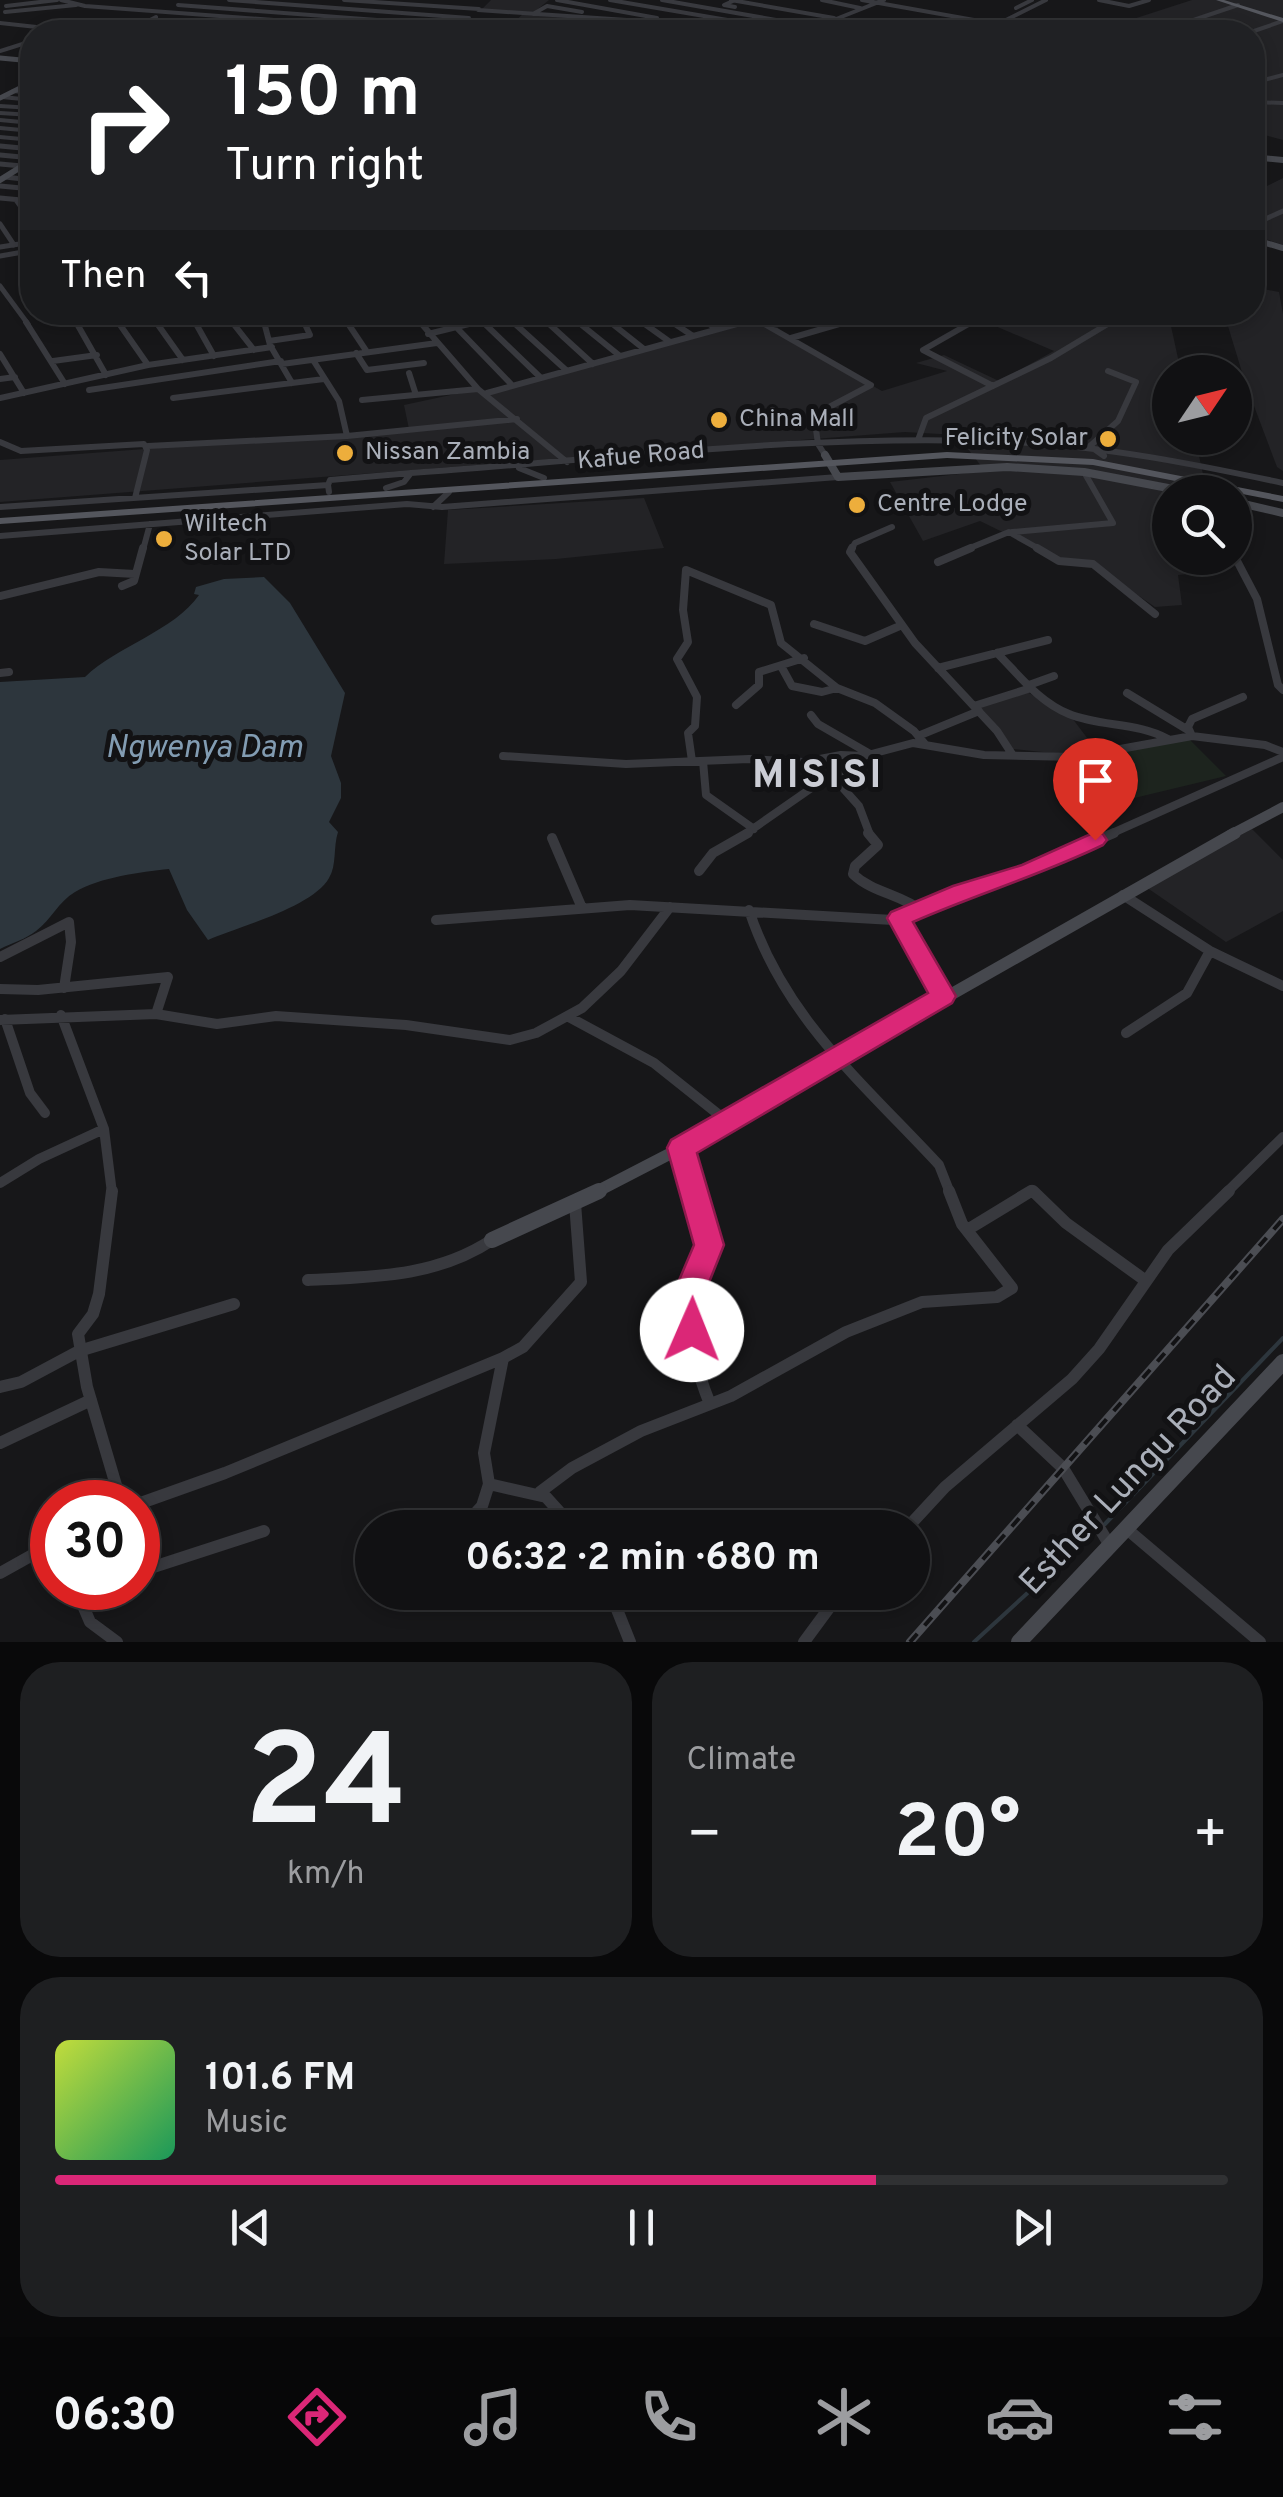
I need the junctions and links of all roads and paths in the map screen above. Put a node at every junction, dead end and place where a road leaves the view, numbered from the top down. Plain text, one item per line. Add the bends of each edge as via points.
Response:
1 (18, 0) edge
2 (59, 0) edge
3 (188, 0) edge
4 (229, 0) edge
5 (342, 0) edge
6 (418, 0) edge
7 (557, 0) edge
8 (610, 0) edge
9 (662, 0) edge
10 (704, 0) edge
11 (731, 0) edge
12 (761, 0) edge
13 (822, 0) edge
14 (862, 0) edge
15 (884, 0) edge
16 (1032, 0) edge
17 (1046, 0) edge
18 (1099, 0) edge
19 (1149, 0) edge
20 (1221, 0) edge
21 (263, 1) edge
22 (626, 1) edge
23 (78, 2) edge
24 (877, 3) junction
25 (409, 4) junction
26 (178, 5) junction
27 (691, 5) junction
28 (1237, 5) junction
29 (482, 7) junction
30 (327, 8) junction
31 (1016, 8) dead end
32 (607, 9) junction
33 (862, 9) junction
34 (3, 10) edge
35 (247, 10) junction
36 (165, 12) junction
37 (676, 12) junction
38 (397, 13) junction
39 (533, 14) junction
40 (592, 14) junction
41 (744, 14) junction
42 (315, 15) junction
43 (846, 15) junction
44 (234, 18) junction
45 (468, 18) junction
46 (584, 18) junction
47 (662, 18) junction
48 (836, 19) junction
49 (151, 20) edge
50 (230, 20) edge
51 (262, 20) edge
52 (308, 20) edge
53 (385, 20) joint
54 (466, 20) edge
55 (619, 20) edge
56 (658, 20) edge
57 (724, 20) edge
58 (732, 20) edge
59 (777, 20) edge
60 (815, 20) edge
61 (833, 20) edge
62 (974, 20) edge
63 (1011, 20) edge
64 (1193, 20) edge
65 (1283, 20) edge
66 (20, 89) edge
67 (13, 92) junction
68 (20, 93) edge
69 (0, 107) edge
70 (1, 198) edge
71 (16, 200) junction
72 (20, 200) edge
73 (20, 206) edge
74 (0, 224) edge
75 (20, 244) edge
76 (17, 245) junction
77 (0, 247) edge
78 (20, 248) edge
79 (0, 286) edge
80 (20, 314) edge
81 (28, 325) edge
82 (77, 325) edge
83 (120, 325) edge
84 (159, 325) edge
85 (197, 325) edge
86 (235, 325) edge
87 (266, 325) edge
88 (305, 325) edge
89 (349, 325) edge
90 (422, 325) edge
91 (466, 325) edge
92 (491, 325) edge
93 (517, 325) edge
94 (551, 325) edge
95 (582, 325) edge
96 (614, 325) edge
97 (646, 325) edge
98 (676, 325) edge
99 (711, 325) edge
100 (732, 325) edge
101 (772, 325) edge
102 (834, 325) edge
103 (969, 325) edge
104 (1105, 325) edge
105 (768, 326) joint
106 (457, 328) junction
107 (717, 329) junction
108 (428, 334) junction
109 (693, 336) junction
110 (791, 338) junction
111 (670, 342) junction
112 (437, 343) junction
113 (271, 344) junction
114 (644, 349) junction
115 (254, 350) junction
116 (367, 352) junction
117 (356, 353) junction
118 (0, 354) edge
119 (97, 355) junction
120 (214, 356) junction
121 (620, 356) junction
122 (184, 360) junction
123 (312, 360) junction
124 (53, 361) junction
125 (282, 362) junction
126 (424, 363) dead end
127 (593, 364) junction
128 (147, 365) junction
129 (235, 370) junction
130 (566, 370) junction
131 (1108, 372) dead end
132 (409, 373) dead end
133 (106, 375) junction
134 (15, 377) junction
135 (540, 377) junction
136 (324, 379) junction
137 (0, 380) edge
138 (154, 382) junction
139 (292, 383) junction
140 (65, 384) junction
141 (511, 384) junction
142 (993, 386) junction
143 (478, 388) junction
144 (250, 389) junction
145 (89, 390) dead end
146 (24, 393) junction
147 (487, 393) junction
148 (416, 395) junction
149 (0, 398) edge
150 (172, 398) dead end
151 (362, 400) dead end
152 (518, 419) junction
153 (347, 436) junction
154 (918, 440) junction
155 (0, 442) edge
156 (818, 444) junction
157 (1010, 445) junction
158 (148, 446) junction
159 (1094, 448) junction
160 (1104, 456) junction
161 (828, 459) junction
162 (567, 462) junction
163 (516, 466) junction
164 (1084, 472) junction
165 (412, 473) junction
166 (838, 476) junction
167 (544, 478) junction
168 (1152, 485) edge
169 (386, 488) junction
170 (328, 489) junction
171 (1283, 491) edge
172 (449, 492) junction
173 (135, 498) junction
174 (360, 498) junction
175 (121, 503) junction
176 (234, 506) junction
177 (1252, 506) edge
178 (433, 507) junction
179 (383, 508) junction
180 (0, 510) edge
181 (1283, 513) edge
182 (174, 515) junction
183 (225, 518) junction
184 (0, 521) edge
185 (150, 524) junction
186 (892, 526) dead end
187 (1009, 532) junction
188 (0, 536) edge
189 (938, 562) dead end
190 (134, 574) junction
191 (1249, 575) edge
192 (122, 586) dead end
193 (0, 596) edge
194 (1155, 614) dead end
195 (814, 624) dead end
196 (902, 625) junction
197 (1048, 640) dead end
198 (997, 653) junction
199 (1278, 656) edge
200 (804, 658) junction
201 (781, 666) junction
202 (938, 668) junction
203 (1054, 676) dead end
204 (1030, 686) junction
205 (837, 688) junction
206 (1283, 690) edge
207 (1127, 693) dead end
208 (1244, 697) dead end
209 (736, 705) dead end
210 (976, 709) junction
211 (811, 714) dead end
212 (1190, 733) junction
213 (918, 736) junction
214 (1168, 739) junction
215 (926, 745) junction
216 (1012, 754) junction
217 (1283, 754) edge
218 (867, 755) junction
219 (502, 756) dead end
220 (1079, 757) junction
221 (697, 761) junction
222 (834, 778) junction
223 (1064, 790) dead end
224 (1283, 807) edge
225 (754, 829) junction
226 (552, 838) dead end
227 (699, 871) dead end
228 (1123, 895) junction
229 (670, 907) junction
230 (582, 908) junction
231 (749, 910) junction
232 (922, 910) junction
233 (899, 918) junction
234 (436, 920) dead end
235 (1210, 951) junction
236 (0, 957) edge
237 (1283, 986) edge
238 (64, 988) junction
239 (0, 989) edge
240 (943, 996) junction
241 (156, 1014) junction
242 (60, 1015) junction
243 (568, 1016) junction
244 (3, 1019) edge
245 (1126, 1033) dead end
246 (837, 1056) junction
247 (45, 1113) dead end
248 (728, 1122) junction
249 (104, 1129) junction
250 (1283, 1137) edge
251 (681, 1148) junction
252 (0, 1183) edge
253 (575, 1203) junction
254 (967, 1230) junction
255 (492, 1240) joint
256 (308, 1280) dead end
257 (1146, 1281) junction
258 (234, 1304) dead end
259 (79, 1351) junction
260 (503, 1358) junction
261 (1283, 1362) edge
262 (0, 1387) edge
263 (91, 1400) junction
264 (710, 1404) junction
265 (1018, 1425) junction
266 (0, 1442) edge
267 (115, 1480) edge
268 (489, 1484) junction
269 (540, 1492) junction
270 (160, 1496) edge
271 (478, 1510) edge
272 (561, 1510) edge
273 (925, 1510) edge
274 (1128, 1530) junction
275 (264, 1531) dead end
276 (1110, 1546) junction
277 (30, 1556) edge
278 (160, 1565) edge
279 (0, 1573) edge
280 (85, 1610) edge
281 (617, 1610) edge
282 (828, 1610) edge
283 (117, 1642) edge
284 (630, 1642) edge
285 (804, 1642) edge
286 (1019, 1642) edge
287 (1260, 1642) edge

1 - 34 street
2 - 23 street
2 - 34 street
3 - 26 street
4 - 21 street
5 - 25 street
5 - 30 street
6 - 25 street
6 - 29 street
7 - 32 street
8 - 22 street
9 - 27 street
10 - 27 street
11 - 48 street
11 - 60 street via 724,5
12 - 43 street
13 - 33 street
14 - 24 street
15 - 24 street
16 - 31 street
17 - 63 street
18 - 19 street via 1129,6
20 - 28 main road
21 - 30 street
21 - 35 street
22 - 32 street
22 - 37 street
23 - 34 street
23 - 36 street
24 - 33 street
24 - 62 street
25 - 29 street
25 - 38 street
26 - 35 street
26 - 36 street
27 - 37 street
27 - 41 street
28 - 64 street
28 - 65 main road
29 - 39 street
29 - 45 street
30 - 38 street
30 - 42 street
32 - 40 street
32 - 47 street
33 - 43 street
35 - 42 street
35 - 44 street
36 - 44 street
36 - 49 street
37 - 47 street
37 - 57 street
38 - 45 street
38 - 53 street
39 - 40 street via 548,6
39 - 46 street
40 - 46 street
41 - 58 street
41 - 59 street
42 - 52 street
42 - 53 street
43 - 48 street
44 - 50 street
44 - 51 street
45 - 54 street
46 - 55 street
47 - 56 street
48 - 61 street
66 - 67 street
67 - 68 street
67 - 69 street
70 - 71 street
71 - 72 street
71 - 73 street
74 - 76 street
75 - 76 street
76 - 77 street
76 - 78 street
79 - 80 street
81 - 124 street
82 - 119 street
83 - 128 street
84 - 122 street
85 - 120 street
86 - 115 street
87 - 113 street
88 - 113 street via 310,335
89 - 116 street
90 - 108 street
91 - 106 street
92 - 135 street
93 - 130 street
94 - 127 street
95 - 121 street
96 - 114 street
97 - 111 street
98 - 109 street
99 - 107 street
100 - 107 street
101 - 105 street
102 - 110 street
103 - 142 street via 923,350
104 - 142 street
105 - 110 street
106 - 108 street
106 - 141 street
107 - 109 street
108 - 112 street
109 - 111 street
110 - 156 street via 871,385 814,415
111 - 114 street
112 - 116 street
112 - 143 street
113 - 115 street
113 - 125 street
114 - 121 street
115 - 120 street
116 - 117 street
117 - 123 street
117 - 126 street via 367,370
118 - 134 street
119 - 124 street
119 - 133 street
120 - 122 street
121 - 127 street
122 - 128 street
123 - 125 street
123 - 136 street
124 - 140 street
125 - 129 street
125 - 139 street
127 - 130 street
128 - 133 street
128 - 138 street
129 - 138 street
129 - 144 street
130 - 135 street
131 - 159 street via 1136,382 1118,421
132 - 148 street
133 - 140 street
134 - 137 street
134 - 146 street
135 - 141 street
136 - 139 street
136 - 153 street via 339,400
138 - 145 street
139 - 144 street
140 - 146 street
141 - 147 street
142 - 154 street via 926,418
143 - 147 street
143 - 148 street
144 - 150 street
146 - 149 street
147 - 152 street
148 - 151 street
152 - 153 street
152 - 162 street
153 - 158 street
154 - 156 street
154 - 157 street
155 - 158 street via 21,451
156 - 161 street
156 - 162 street
157 - 159 street
157 - 160 main road, Kafue Road
157 - 161 main road, Kafue Road
158 - 173 street
159 - 160 street
159 - 171 street
160 - 171 main road, Kafue Road
161 - 166 street
161 - 167 main road, Kafue Road
161 - 171 main road, Kafue Road via 1056,458
161 - 172 main road, Kafue Road
162 - 163 street
163 - 165 street
163 - 167 street
164 - 166 street via 974,468
164 - 168 street
164 - 187 street via 1113,523
165 - 169 street
165 - 170 street via 330,480
166 - 178 street
167 - 169 main road, Kafue Road
169 - 170 main road, Kafue Road
170 - 173 street
170 - 175 main road, Kafue Road
172 - 174 main road, Kafue Road
172 - 178 street
173 - 175 street
174 - 176 main road, Kafue Road
174 - 179 street
175 - 180 main road, Kafue Road
176 - 182 main road, Kafue Road
176 - 183 street
177 - 181 street
178 - 179 street
179 - 183 street
182 - 183 street
182 - 184 main road, Kafue Road
182 - 185 street
185 - 188 street
185 - 190 street
186 - 196 street via 855,543 850,552
187 - 189 street
187 - 194 street via 1058,561 1093,564
190 - 192 street
190 - 193 street via 98,572
191 - 199 street
195 - 196 street via 830,624 863,641
196 - 202 street
197 - 198 street
198 - 202 street
198 - 204 street
199 - 206 street
200 - 201 street
200 - 205 street
200 - 221 street via 778,638 771,606 686,570 688,642 677,658 698,697 688,733
201 - 205 street via 792,686
201 - 209 street via 758,673 759,684
202 - 210 street
203 - 204 street
204 - 210 street
204 - 214 street via 1073,716
205 - 213 street via 875,703
207 - 212 street
208 - 212 street via 1196,716
210 - 213 street
210 - 216 street
211 - 218 street
212 - 214 street
212 - 217 street
213 - 215 street
214 - 220 street
215 - 216 street
215 - 218 street via 906,743
216 - 220 street
217 - 232 street via 1030,870
218 - 221 street
218 - 222 street
219 - 221 street
220 - 223 street via 1095,776
221 - 225 street via 706,794
222 - 225 street
222 - 232 street via 860,806 878,846 853,874 871,890 904,897
224 - 228 street
225 - 227 street via 706,858
226 - 230 street
228 - 235 street
228 - 240 street
229 - 230 street
229 - 231 street
229 - 243 street via 640,951
230 - 234 street
231 - 233 street via 880,922
231 - 246 street via 781,987
232 - 233 street
233 - 240 street
235 - 237 street
235 - 245 street via 1187,993
236 - 238 street via 69,922
238 - 239 street
238 - 241 street via 168,977
240 - 246 street
241 - 242 street
241 - 243 street via 216,1024 276,1016 388,1024 510,1040 538,1035
242 - 244 street
242 - 249 street
243 - 248 street via 654,1063
244 - 247 street via 30,1093
246 - 248 street
246 - 254 street via 938,1165
248 - 251 street
249 - 252 street
249 - 259 street via 112,1200 99,1294 78,1334
250 - 257 street via 1171,1247
251 - 253 street
251 - 264 street via 709,1245 694,1275 692,1315 696,1365
253 - 255 street
253 - 260 street via 581,1282 522,1347
254 - 257 street via 1032,1190
254 - 264 street via 1011,1283 1008,1293 938,1299 903,1310 846,1332
255 - 256 street via 474,1256 406,1273
257 - 265 street via 1072,1380
258 - 259 street
259 - 262 street
259 - 263 street
260 - 268 street via 484,1453
260 - 270 street
261 - 274 street, Esther Lungu Road
263 - 266 street
263 - 267 street
264 - 269 street via 641,1431
265 - 273 street via 983,1450
265 - 276 street via 1064,1468
268 - 269 street
268 - 271 street
269 - 272 street
274 - 276 street, Esther Lungu Road
274 - 287 street
275 - 278 street
276 - 286 street, Esther Lungu Road
277 - 279 street
280 - 283 street
281 - 284 street
282 - 285 street

